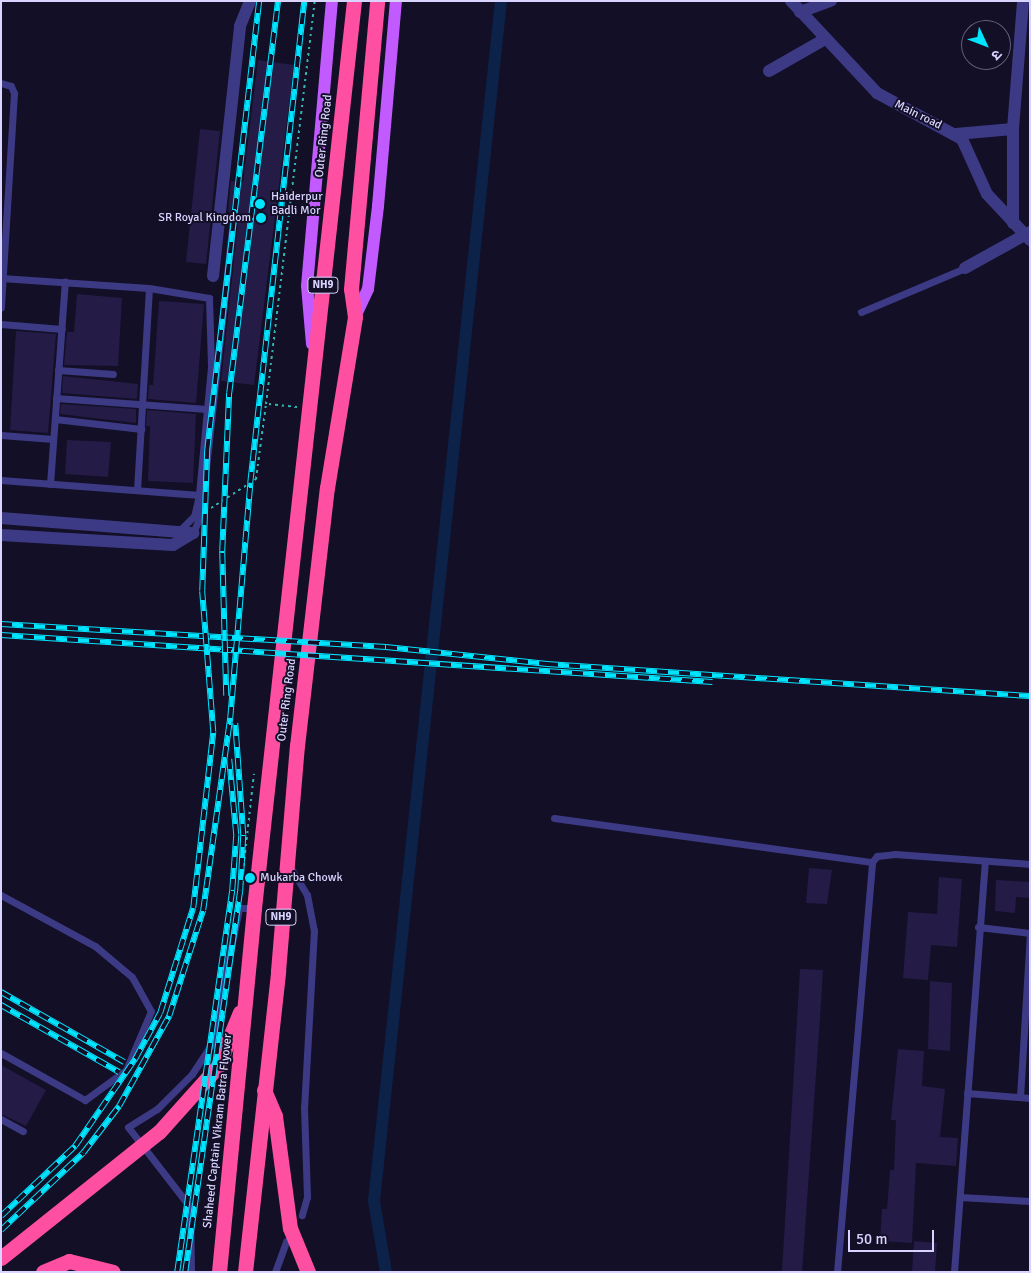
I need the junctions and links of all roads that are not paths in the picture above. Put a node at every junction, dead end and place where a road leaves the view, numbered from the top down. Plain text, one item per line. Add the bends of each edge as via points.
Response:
1 (250, 1) edge
2 (332, 1) edge
3 (354, 1) edge
4 (377, 1) edge
5 (396, 1) edge
6 (791, 1) edge
7 (830, 1) edge
8 (1023, 1) edge
9 (800, 12) junction
10 (825, 40) junction
11 (769, 71) dead end
12 (1, 83) edge
13 (1013, 129) junction
14 (956, 134) junction
15 (4, 213) edge
16 (233, 221) dead end
17 (1013, 223) junction
18 (1028, 235) edge
19 (965, 268) joint
20 (213, 276) dead end
21 (2, 278) edge
22 (65, 282) junction
23 (149, 288) junction
24 (1, 308) edge
25 (861, 312) dead end
26 (355, 317) junction
27 (1, 324) edge
28 (62, 329) junction
29 (314, 364) junction
30 (58, 370) junction
31 (114, 374) dead end
32 (56, 398) junction
33 (142, 404) junction
34 (208, 409) junction
35 (55, 420) junction
36 (141, 429) junction
37 (1, 435) edge
38 (53, 439) junction
39 (1, 480) edge
40 (50, 484) junction
41 (137, 490) junction
42 (199, 495) junction
43 (1, 518) edge
44 (179, 530) junction
45 (193, 533) junction
46 (1, 535) edge
47 (173, 545) junction
48 (554, 818) dead end
49 (285, 859) junction
50 (872, 862) junction
51 (986, 862) junction
52 (1030, 864) edge
53 (1, 895) edge
54 (254, 908) junction
55 (978, 927) junction
56 (248, 993) junction
57 (1, 1053) edge
58 (264, 1088) junction
59 (967, 1093) junction
60 (1020, 1097) junction
61 (1030, 1098) edge
62 (1, 1120) edge
63 (23, 1131) dead end
64 (960, 1197) junction
65 (1030, 1201) edge
66 (302, 1215) dead end
67 (286, 1241) dead end
68 (1, 1258) edge
69 (43, 1272) edge
70 (113, 1272) edge
71 (191, 1272) edge
72 (219, 1272) edge
73 (245, 1272) edge
74 (276, 1272) edge
75 (308, 1272) edge
76 (837, 1272) edge
77 (954, 1272) edge

1 - 20 street via 240,26
2 - 29 main road, Outer Ring Road via 307,286
3 - 29 highway, Outer Ring Road / NH9
4 - 26 highway, Outer Ring Road via 351,289
5 - 26 main road, Outer Ring Road via 368,289
6 - 9 street, Main road
7 - 9 street
8 - 13 street
9 - 10 street, Main road
10 - 11 street
10 - 14 street, Main road via 877,93
12 - 15 lane via 11,86 14,93
13 - 14 street
13 - 17 street
14 - 17 street, Main road via 967,144 987,194
15 - 21 lane
16 - 45 lane via 202,514
17 - 18 street, Main road
18 - 19 street
19 - 25 lane
21 - 22 lane
21 - 24 lane
22 - 23 lane
22 - 28 lane
23 - 33 lane
23 - 34 lane via 206,296 212,303
26 - 49 highway, Outer Ring Road / NH9 via 318,569
27 - 28 lane
28 - 30 lane
29 - 54 highway, Outer Ring Road / NH9
30 - 31 lane
30 - 32 lane
32 - 33 lane
32 - 35 lane
33 - 34 lane
33 - 36 lane
34 - 42 lane
35 - 36 lane
35 - 38 lane
36 - 41 lane
37 - 38 lane
38 - 40 lane
39 - 40 lane
40 - 41 lane
41 - 42 lane
42 - 44 lane via 194,516
43 - 44 street
44 - 45 street
44 - 47 lane
45 - 47 street
46 - 47 street
48 - 50 lane
49 - 58 highway, Outer Ring Road / NH9 via 278,971
49 - 66 lane via 308,896 314,930 304,1107 307,1197
50 - 51 lane via 886,854
50 - 76 lane
51 - 52 lane
51 - 55 lane
53 - 57 lane via 94,946 132,977 152,1011 126,1070 84,1100
54 - 56 highway, Outer Ring Road
54 - 71 lane via 239,908 210,1045 192,1074 157,1109 128,1127 190,1207
55 - 59 lane
55 - 60 lane via 1030,934
56 - 68 highway via 218,1066 159,1132
56 - 72 highway, Shaheed Captain Vikram Batra Flyover
58 - 73 highway, NH9
58 - 75 highway via 275,1116 290,1228 299,1257
59 - 60 lane
59 - 64 lane
60 - 61 lane
62 - 63 lane
64 - 65 lane
64 - 77 lane
67 - 74 lane
69 - 70 highway via 69,1261

